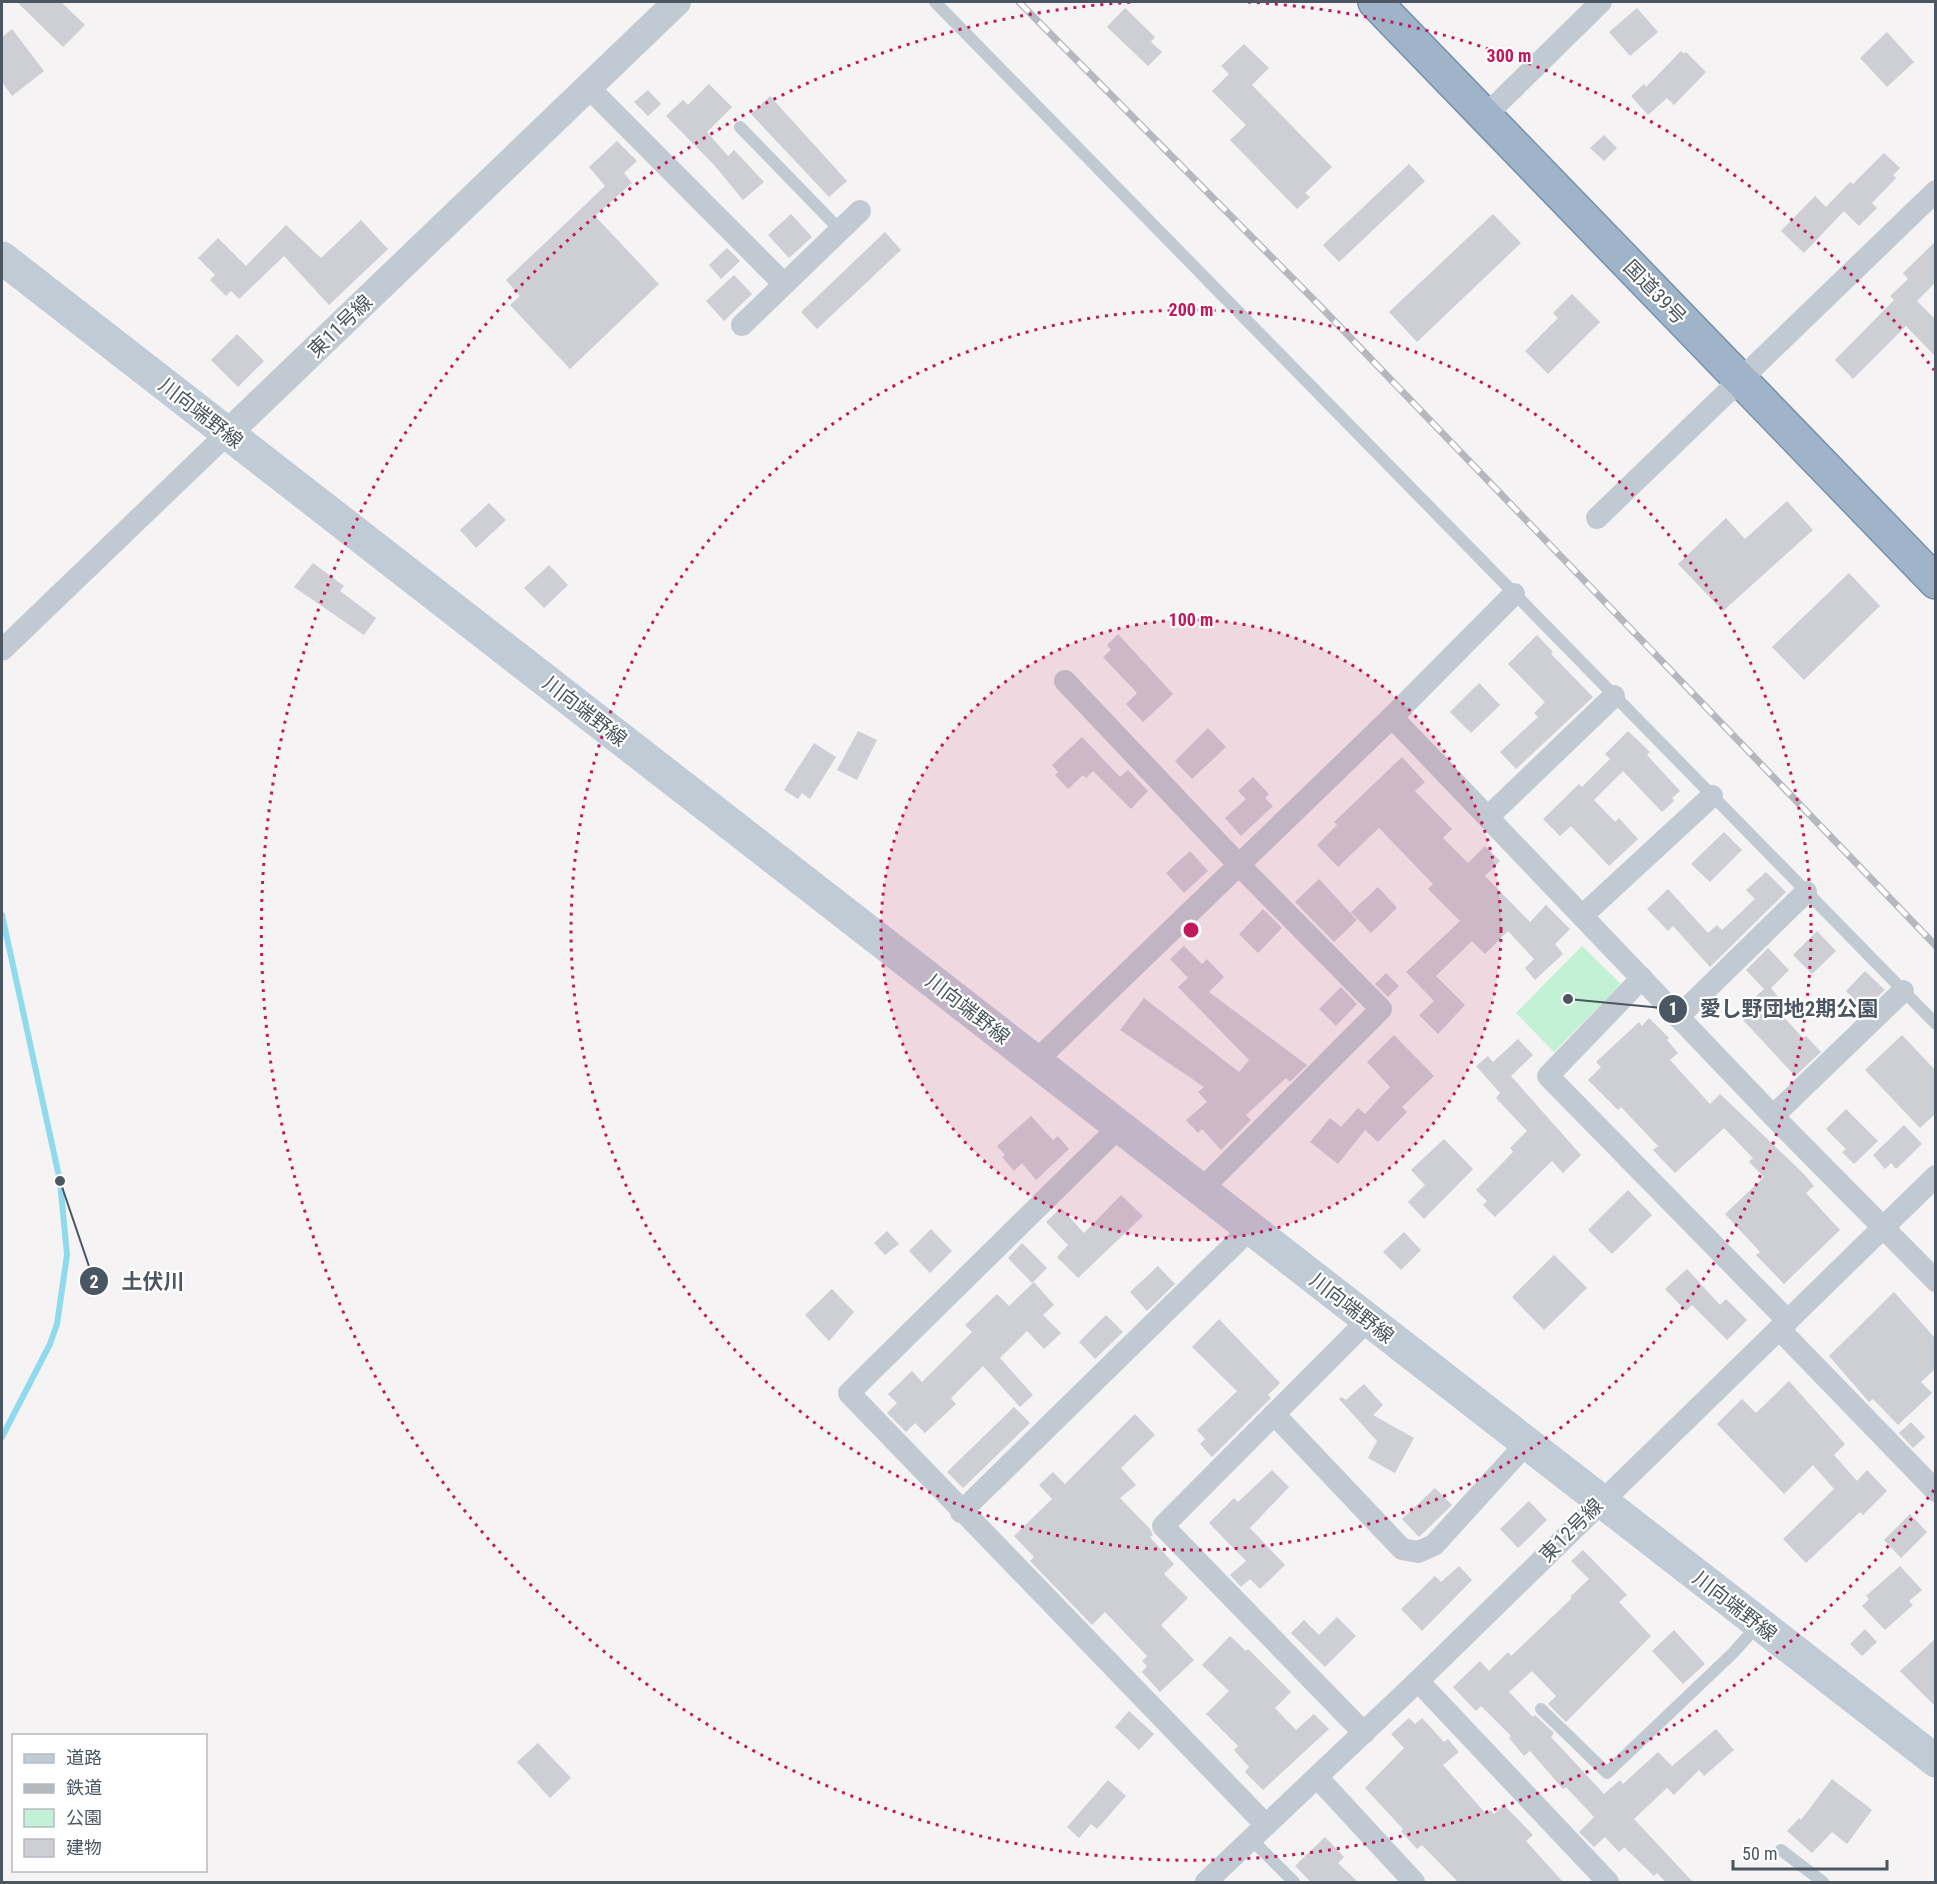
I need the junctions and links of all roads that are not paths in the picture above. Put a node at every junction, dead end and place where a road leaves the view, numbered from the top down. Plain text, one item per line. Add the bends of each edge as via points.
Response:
1 (677, 2) edge
2 (935, 2) edge
3 (1375, 2) edge
4 (1601, 2) edge
5 (588, 87) junction
6 (1485, 116) junction
7 (740, 127) dead end
8 (1935, 191) edge
9 (860, 211) dead end
10 (840, 230) junction
11 (2, 258) edge
12 (784, 284) junction
13 (742, 325) dead end
14 (1739, 380) junction
15 (228, 433) junction
16 (1597, 518) dead end
17 (1935, 582) edge
18 (1514, 594) junction
19 (2, 650) edge
20 (1065, 681) dead end
21 (1614, 696) junction
22 (1392, 717) junction
23 (1712, 796) junction
24 (1488, 817) junction
25 (1239, 865) junction
26 (1806, 892) junction
27 (1582, 916) junction
28 (1642, 978) junction
29 (1903, 991) junction
30 (1678, 1017) junction
31 (1935, 1024) edge
32 (1036, 1062) junction
33 (1773, 1116) junction
34 (1120, 1126) junction
35 (1935, 1176) edge
36 (1201, 1190) junction
37 (1883, 1227) junction
38 (1250, 1229) junction
39 (1935, 1281) edge
40 (1368, 1320) junction
41 (1783, 1325) junction
42 (1274, 1414) junction
43 (1526, 1444) junction
44 (1935, 1491) edge
45 (1599, 1502) junction
46 (961, 1512) junction
47 (1759, 1624) junction
48 (1418, 1682) junction
49 (1541, 1709) dead end
50 (1364, 1733) junction
51 (1935, 1761) edge
52 (1317, 1777) junction
53 (1258, 1832) junction
54 (1781, 1850) dead end
55 (1206, 1882) edge
56 (1294, 1882) edge
57 (1414, 1882) edge
58 (1608, 1882) edge
59 (1823, 1882) edge

1 - 5 street, 東11号線
2 - 18 lane
3 - 6 highway, 国道39号
4 - 6 street
5 - 12 street
5 - 15 street, 東11号線
6 - 14 highway, 国道39号
7 - 10 lane
8 - 14 street
9 - 10 street
10 - 12 street
11 - 15 main road, 川向端野線
12 - 13 street
14 - 16 street
14 - 17 highway, 国道39号
15 - 19 street, 東11号線
15 - 32 main road, 川向端野線
18 - 21 lane
18 - 22 street
20 - 25 street
21 - 23 lane
21 - 24 street
22 - 24 street
22 - 25 street
23 - 26 lane
23 - 27 street
24 - 27 street
25 - 32 street
25 - 36 street via 1381,1009
26 - 29 lane
26 - 30 street
27 - 28 street
28 - 30 street
28 - 41 street via 1548,1076
29 - 31 lane
29 - 33 street
30 - 33 street
32 - 34 main road, 川向端野線
33 - 37 street
34 - 36 main road, 川向端野線
34 - 46 street via 849,1393
35 - 37 street, 東12号線
36 - 38 main road, 川向端野線
37 - 39 street
37 - 41 street, 東12号線
38 - 40 main road, 川向端野線
38 - 46 street
40 - 42 street
40 - 43 main road, 川向端野線
41 - 44 street
41 - 45 street, 東12号線
42 - 43 street via 1402,1549 1418,1552 1434,1545
42 - 50 street via 1162,1526
43 - 45 main road, 川向端野線
45 - 47 main road, 川向端野線
45 - 48 street, 東12号線
46 - 53 street
47 - 49 lane via 1607,1773
47 - 51 main road, 川向端野線
48 - 50 street, 東12号線
48 - 58 street
50 - 52 street, 東12号線
52 - 53 street, 東12号線
52 - 57 street
53 - 55 street, 東12号線
53 - 56 lane
54 - 59 lane

